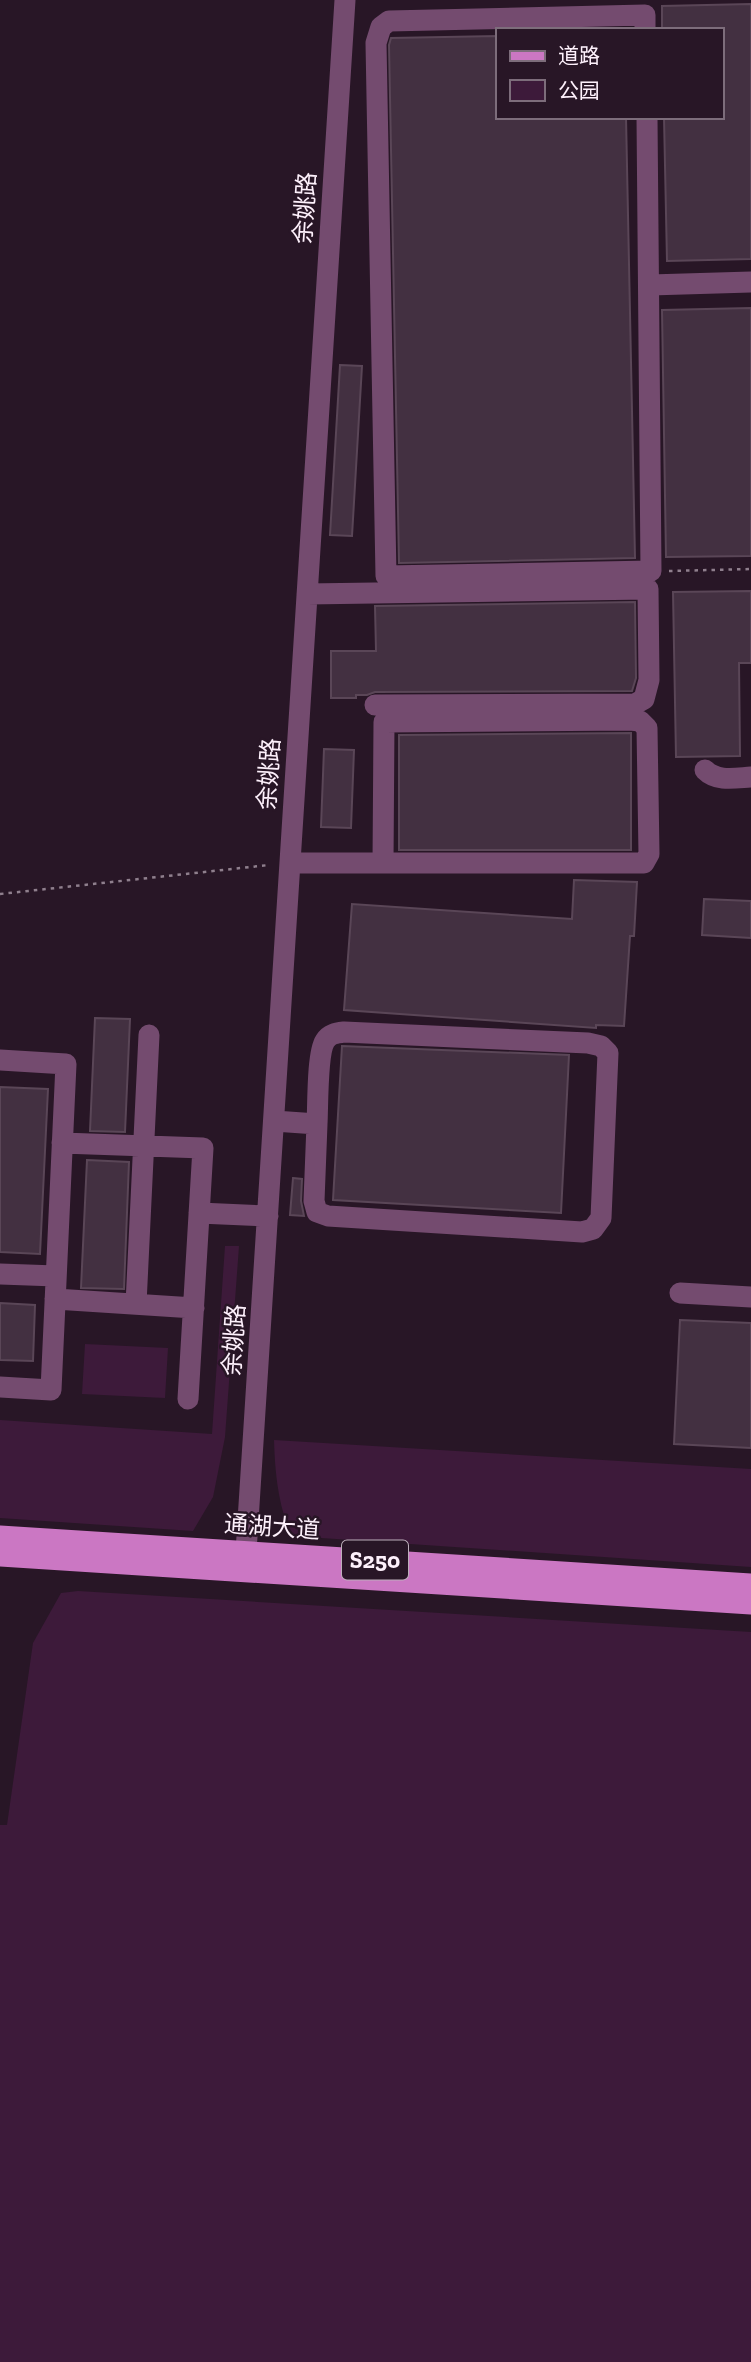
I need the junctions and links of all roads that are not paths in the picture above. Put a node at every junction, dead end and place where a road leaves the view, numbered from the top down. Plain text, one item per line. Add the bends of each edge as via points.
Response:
1 (345, 0) edge
2 (518, 9) edge
3 (645, 28) edge
4 (647, 119) edge
5 (751, 282) edge
6 (650, 285) junction
7 (307, 594) junction
8 (375, 705) dead end
9 (705, 770) dead end
10 (751, 778) edge
11 (290, 863) junction
12 (383, 863) junction
13 (149, 1035) dead end
14 (0, 1060) edge
15 (274, 1121) junction
16 (317, 1124) junction
17 (62, 1143) junction
18 (144, 1146) junction
19 (199, 1213) junction
20 (268, 1216) junction
21 (0, 1274) edge
22 (56, 1276) junction
23 (680, 1293) dead end
24 (751, 1297) edge
25 (55, 1300) junction
26 (136, 1304) junction
27 (194, 1308) junction
28 (0, 1387) edge
29 (188, 1399) dead end
30 (0, 1536) edge
31 (246, 1552) junction
32 (0, 1556) edge
33 (751, 1584) edge
34 (751, 1604) edge

1 - 7 street, 余姚路
2 - 3 street via 645,15
2 - 6 street via 389,21 378,34 386,576 651,571
4 - 6 street
5 - 6 street
7 - 8 street via 648,589 649,680 644,699 635,705
7 - 11 street, 余姚路
9 - 10 street via 712,777
11 - 12 street
11 - 15 street, 余姚路
12 - 12 street via 644,863 649,854 647,728 630,720 384,722
13 - 18 street
14 - 17 street via 66,1064
15 - 16 street
15 - 20 street, 余姚路
16 - 16 street via 317,1212 582,1232 593,1229 601,1218 608,1053 588,1043 332,1034 323,1042 320,1055
17 - 18 street
17 - 22 street
18 - 19 street via 203,1148
18 - 26 street
19 - 20 street
19 - 27 street
20 - 31 street, 余姚路
21 - 22 street
22 - 25 street
23 - 24 street
25 - 26 street
25 - 28 street via 51,1390
26 - 27 street
27 - 29 street
30 - 31 main road, 通湖大道 / S250
31 - 33 main road, 通湖大道 / S250
32 - 34 main road, 通湖大道 / S250

